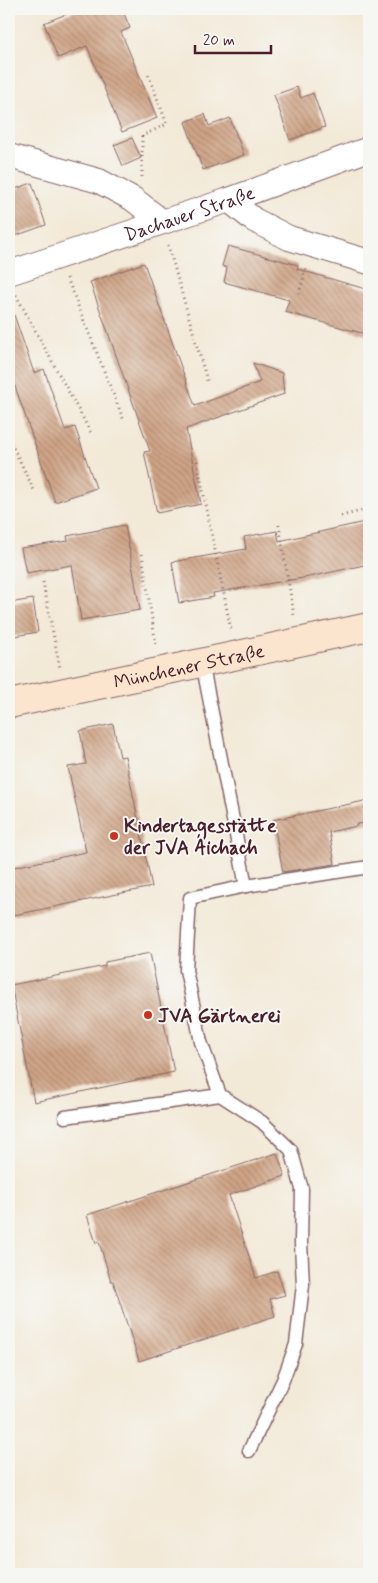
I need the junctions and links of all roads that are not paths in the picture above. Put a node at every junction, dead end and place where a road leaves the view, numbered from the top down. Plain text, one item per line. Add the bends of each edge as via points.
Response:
1 (369, 149) edge
2 (9, 156) edge
3 (229, 200) junction
4 (161, 221) junction
5 (369, 262) edge
6 (11, 281) edge
7 (369, 627) edge
8 (202, 662) junction
9 (9, 704) edge
10 (369, 867) edge
11 (246, 886) junction
12 (220, 1096) junction
13 (65, 1117) dead end
14 (249, 1451) dead end

1 - 3 street, Dachauer Straße
2 - 4 street via 99,181 133,199
3 - 4 street, Dachauer Straße
3 - 5 street via 254,220 289,238
4 - 6 street, Dachauer Straße via 58,256
7 - 8 main road, Münchener Straße
8 - 9 main road, Münchener Straße
8 - 11 lane
10 - 11 lane
11 - 12 lane via 190,898 186,970 201,1042
12 - 13 lane
12 - 14 lane via 262,1122 291,1150 302,1189 303,1286 296,1344 283,1380

